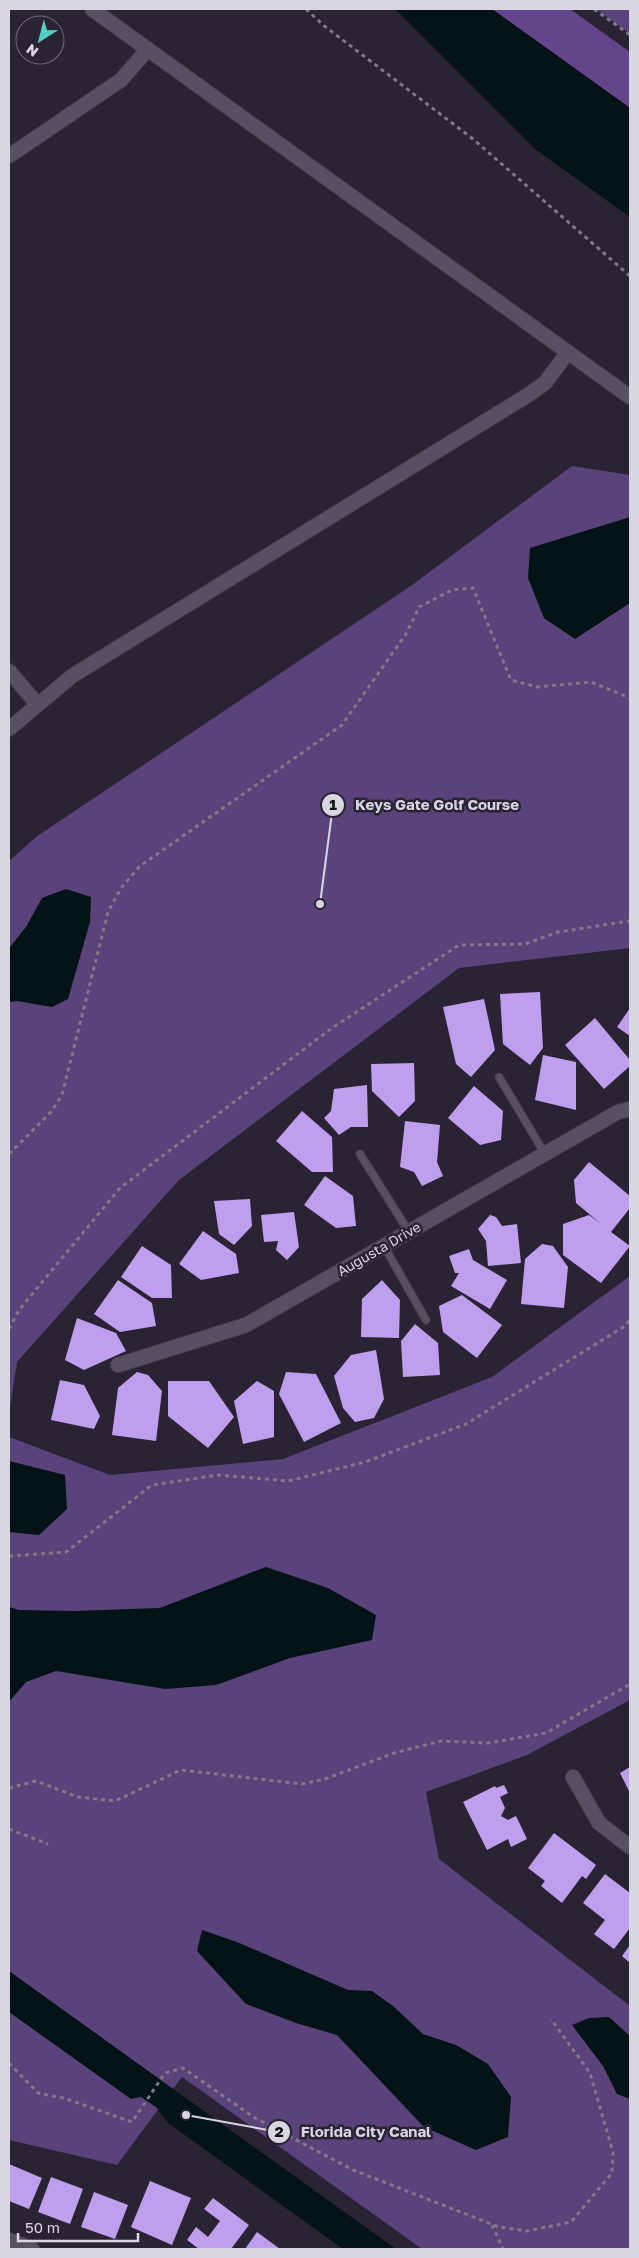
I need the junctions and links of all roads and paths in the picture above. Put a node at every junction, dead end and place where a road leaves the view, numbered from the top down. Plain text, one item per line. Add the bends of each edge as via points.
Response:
1 (92, 9) edge
2 (306, 9) edge
3 (594, 9) edge
4 (630, 35) edge
5 (148, 49) junction
6 (9, 156) edge
7 (630, 276) edge
8 (568, 352) junction
9 (630, 397) edge
10 (9, 671) edge
11 (630, 698) edge
12 (37, 704) junction
13 (9, 729) edge
14 (630, 921) edge
15 (499, 1077) dead end
16 (630, 1109) edge
17 (9, 1154) edge
18 (360, 1154) dead end
19 (545, 1154) junction
20 (408, 1232) junction
21 (384, 1246) junction
22 (426, 1320) dead end
23 (630, 1320) edge
24 (9, 1329) edge
25 (118, 1366) dead end
26 (9, 1556) edge
27 (630, 1684) edge
28 (572, 1778) dead end
29 (9, 1788) edge
30 (9, 1829) edge
31 (48, 1844) dead end
32 (630, 1847) edge
33 (551, 2019) dead end
34 (9, 2063) edge
35 (492, 2224) junction
36 (9, 2240) edge
37 (32, 2249) edge
38 (503, 2249) edge

1 - 5 street
2 - 7 path via 473,139
3 - 4 path
5 - 6 street via 108,90
5 - 8 street
8 - 9 street
8 - 12 street via 545,383 528,395 78,672
10 - 12 street
11 - 17 path via 591,682 536,687 511,680 473,588 452,590 420,607 406,634 342,725 140,866 121,888 108,912 62,1095 51,1112
12 - 13 street
14 - 24 path via 558,932 525,944 459,945 332,1028 120,1188 19,1310
15 - 19 lane
16 - 19 street, Augusta Drive via 618,1112
18 - 20 lane
19 - 20 street, Augusta Drive
20 - 21 street, Augusta Drive
21 - 22 lane
21 - 25 street, Augusta Drive via 246,1325
23 - 26 path via 457,1427 365,1462 288,1482 218,1475 152,1485 66,1552
27 - 29 path via 546,1733 488,1743 441,1741 302,1784 181,1770 115,1801 78,1797 36,1782
28 - 32 street via 599,1823
30 - 31 path
33 - 35 path via 590,2073 613,2152 612,2174 571,2222 527,2231
34 - 35 path via 38,2093 64,2098 132,2122 165,2073 184,2068 255,2118 353,2170
35 - 38 path
36 - 37 street

